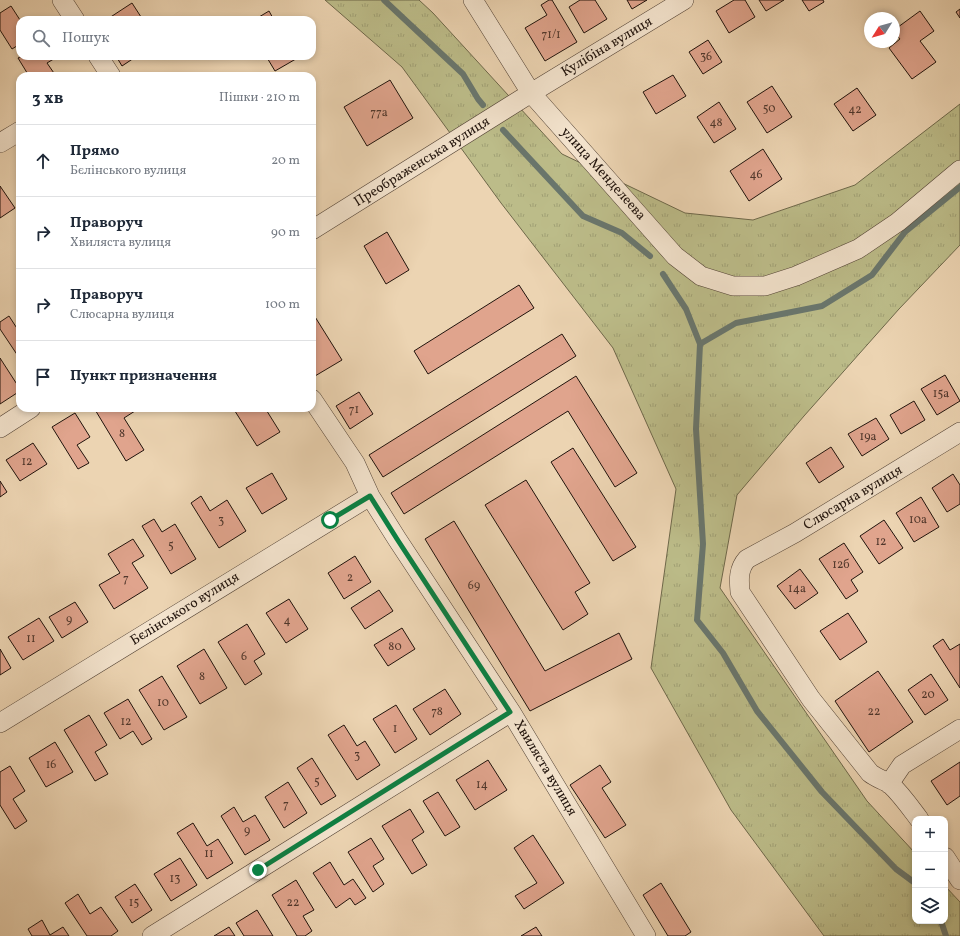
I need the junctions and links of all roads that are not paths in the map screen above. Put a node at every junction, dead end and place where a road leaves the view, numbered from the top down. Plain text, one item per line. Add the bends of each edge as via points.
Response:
1 (62, 0) edge
2 (473, 0) edge
3 (684, 0) edge
4 (72, 16) edge
5 (100, 60) edge
6 (107, 72) edge
7 (531, 93) junction
8 (16, 133) edge
9 (0, 143) edge
10 (960, 170) edge
11 (316, 227) edge
12 (316, 405) edge
13 (25, 412) edge
14 (0, 428) edge
15 (960, 432) edge
16 (370, 496) junction
17 (510, 712) junction
18 (0, 723) edge
19 (960, 729) edge
20 (889, 784) junction
21 (917, 816) edge
22 (948, 862) edge
23 (960, 880) edge
24 (638, 933) edge
25 (152, 936) edge

1 - 4 street
2 - 7 street, улица Менделеева
3 - 7 street, Кулібіна вулиця
5 - 6 street
7 - 10 street, улица Менделеева via 676,256 701,276 733,286 765,286 796,276 858,249 898,222
7 - 11 street, Преображенська вулиця
8 - 9 street
12 - 16 street, Хвиляста вулиця via 355,463
13 - 14 street
15 - 20 street, Слюсарна вулиця via 795,533 747,559 739,576 740,592 811,699 870,773
16 - 17 street, Хвиляста вулиця
16 - 18 street, Бєлінського вулиця
17 - 24 street, Хвиляста вулиця
17 - 25 street
19 - 20 street via 902,765
20 - 21 street
22 - 23 street

